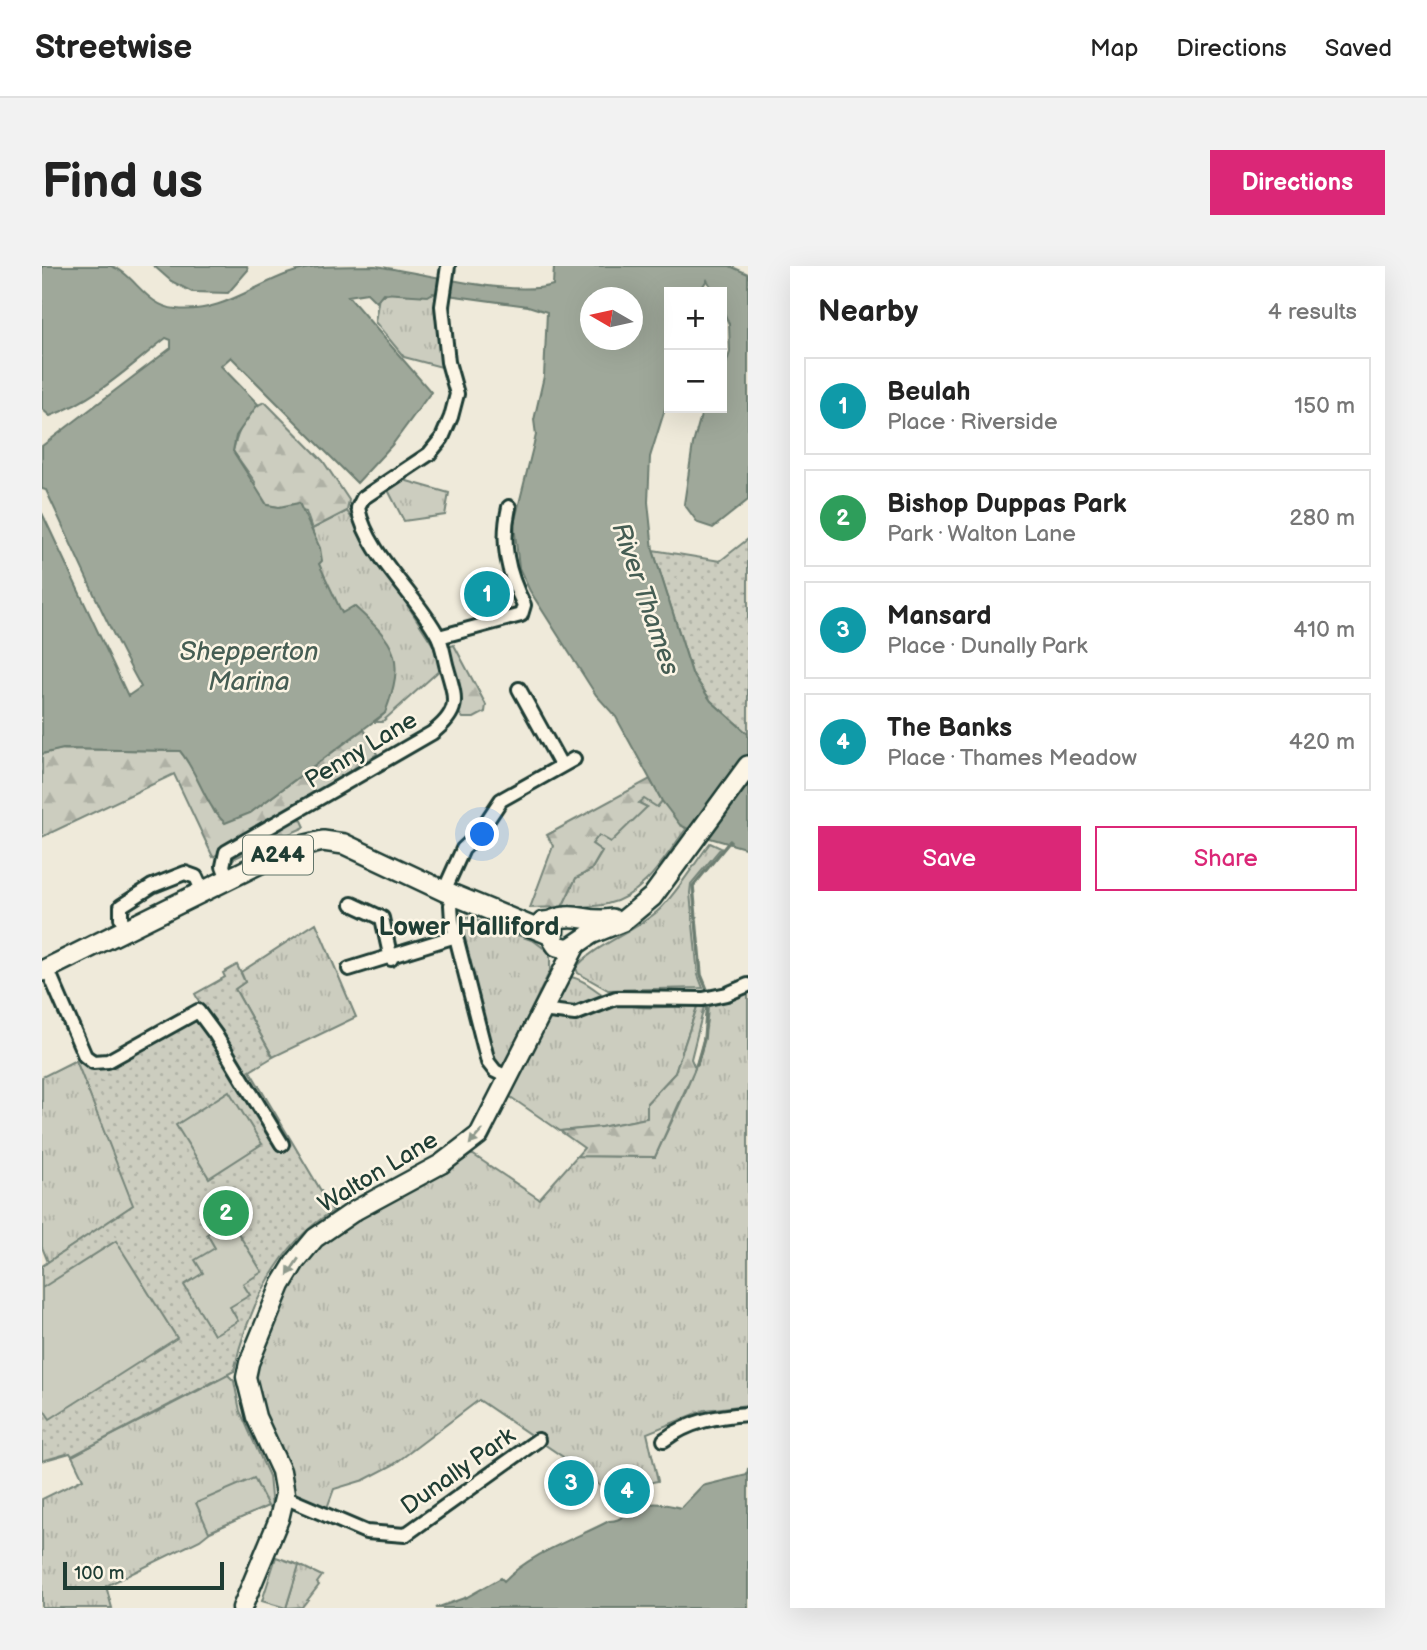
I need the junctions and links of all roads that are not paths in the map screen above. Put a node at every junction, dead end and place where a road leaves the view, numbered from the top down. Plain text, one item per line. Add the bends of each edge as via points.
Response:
1 (449, 266) edge
2 (509, 506) dead end
3 (439, 637) junction
4 (519, 689) dead end
5 (574, 759) dead end
6 (561, 765) junction
7 (748, 766) edge
8 (228, 880) junction
9 (203, 892) junction
10 (450, 894) junction
11 (646, 903) junction
12 (352, 904) dead end
13 (576, 919) junction
14 (126, 931) junction
15 (554, 933) junction
16 (456, 936) junction
17 (579, 943) junction
18 (391, 959) junction
19 (349, 969) dead end
20 (45, 970) edge
21 (556, 979) junction
22 (748, 985) edge
23 (541, 1010) junction
24 (509, 1077) junction
25 (282, 1144) dead end
26 (748, 1414) edge
27 (538, 1440) dead end
28 (664, 1440) dead end
29 (284, 1497) junction
30 (242, 1608) edge

1 - 3 street, Penny Lane via 442,306 457,394 451,417 429,454 363,498 358,508 368,534
2 - 3 street via 504,548 508,570 524,605 521,615
3 - 8 street, Penny Lane via 456,705 447,722 226,852 223,866
4 - 6 street
5 - 6 street
6 - 10 street via 501,800 463,849
7 - 11 main road
8 - 9 main road, A244
8 - 10 main road, A244 via 289,849 323,841 344,844
9 - 14 main road, A244
9 - 14 street via 196,877 184,873 152,886 121,906
10 - 15 main road, A244
10 - 16 street
11 - 13 main road, A244 via 611,920
11 - 17 main road via 623,921
12 - 18 street via 382,918
13 - 15 main road, A244 via 567,916
13 - 17 main road via 582,926
14 - 20 main road, A244
15 - 17 main road, A244 via 564,949
15 - 21 main road, Walton Lane via 560,958
16 - 18 street
16 - 24 street via 488,1062
17 - 21 main road, Walton Lane
18 - 19 street
20 - 25 street via 85,1056 93,1062 107,1061 198,1011
21 - 23 main road, Walton Lane
22 - 23 street via 709,998 615,998 575,1014
23 - 24 main road, Walton Lane
24 -> 29 main road, Walton Lane via 489,1119 465,1148 315,1238 281,1285 246,1377 256,1417 281,1471
26 - 28 street via 714,1416
27 - 29 street, Dunally Park via 405,1535 366,1532
29 - 30 main road, Walton Lane

